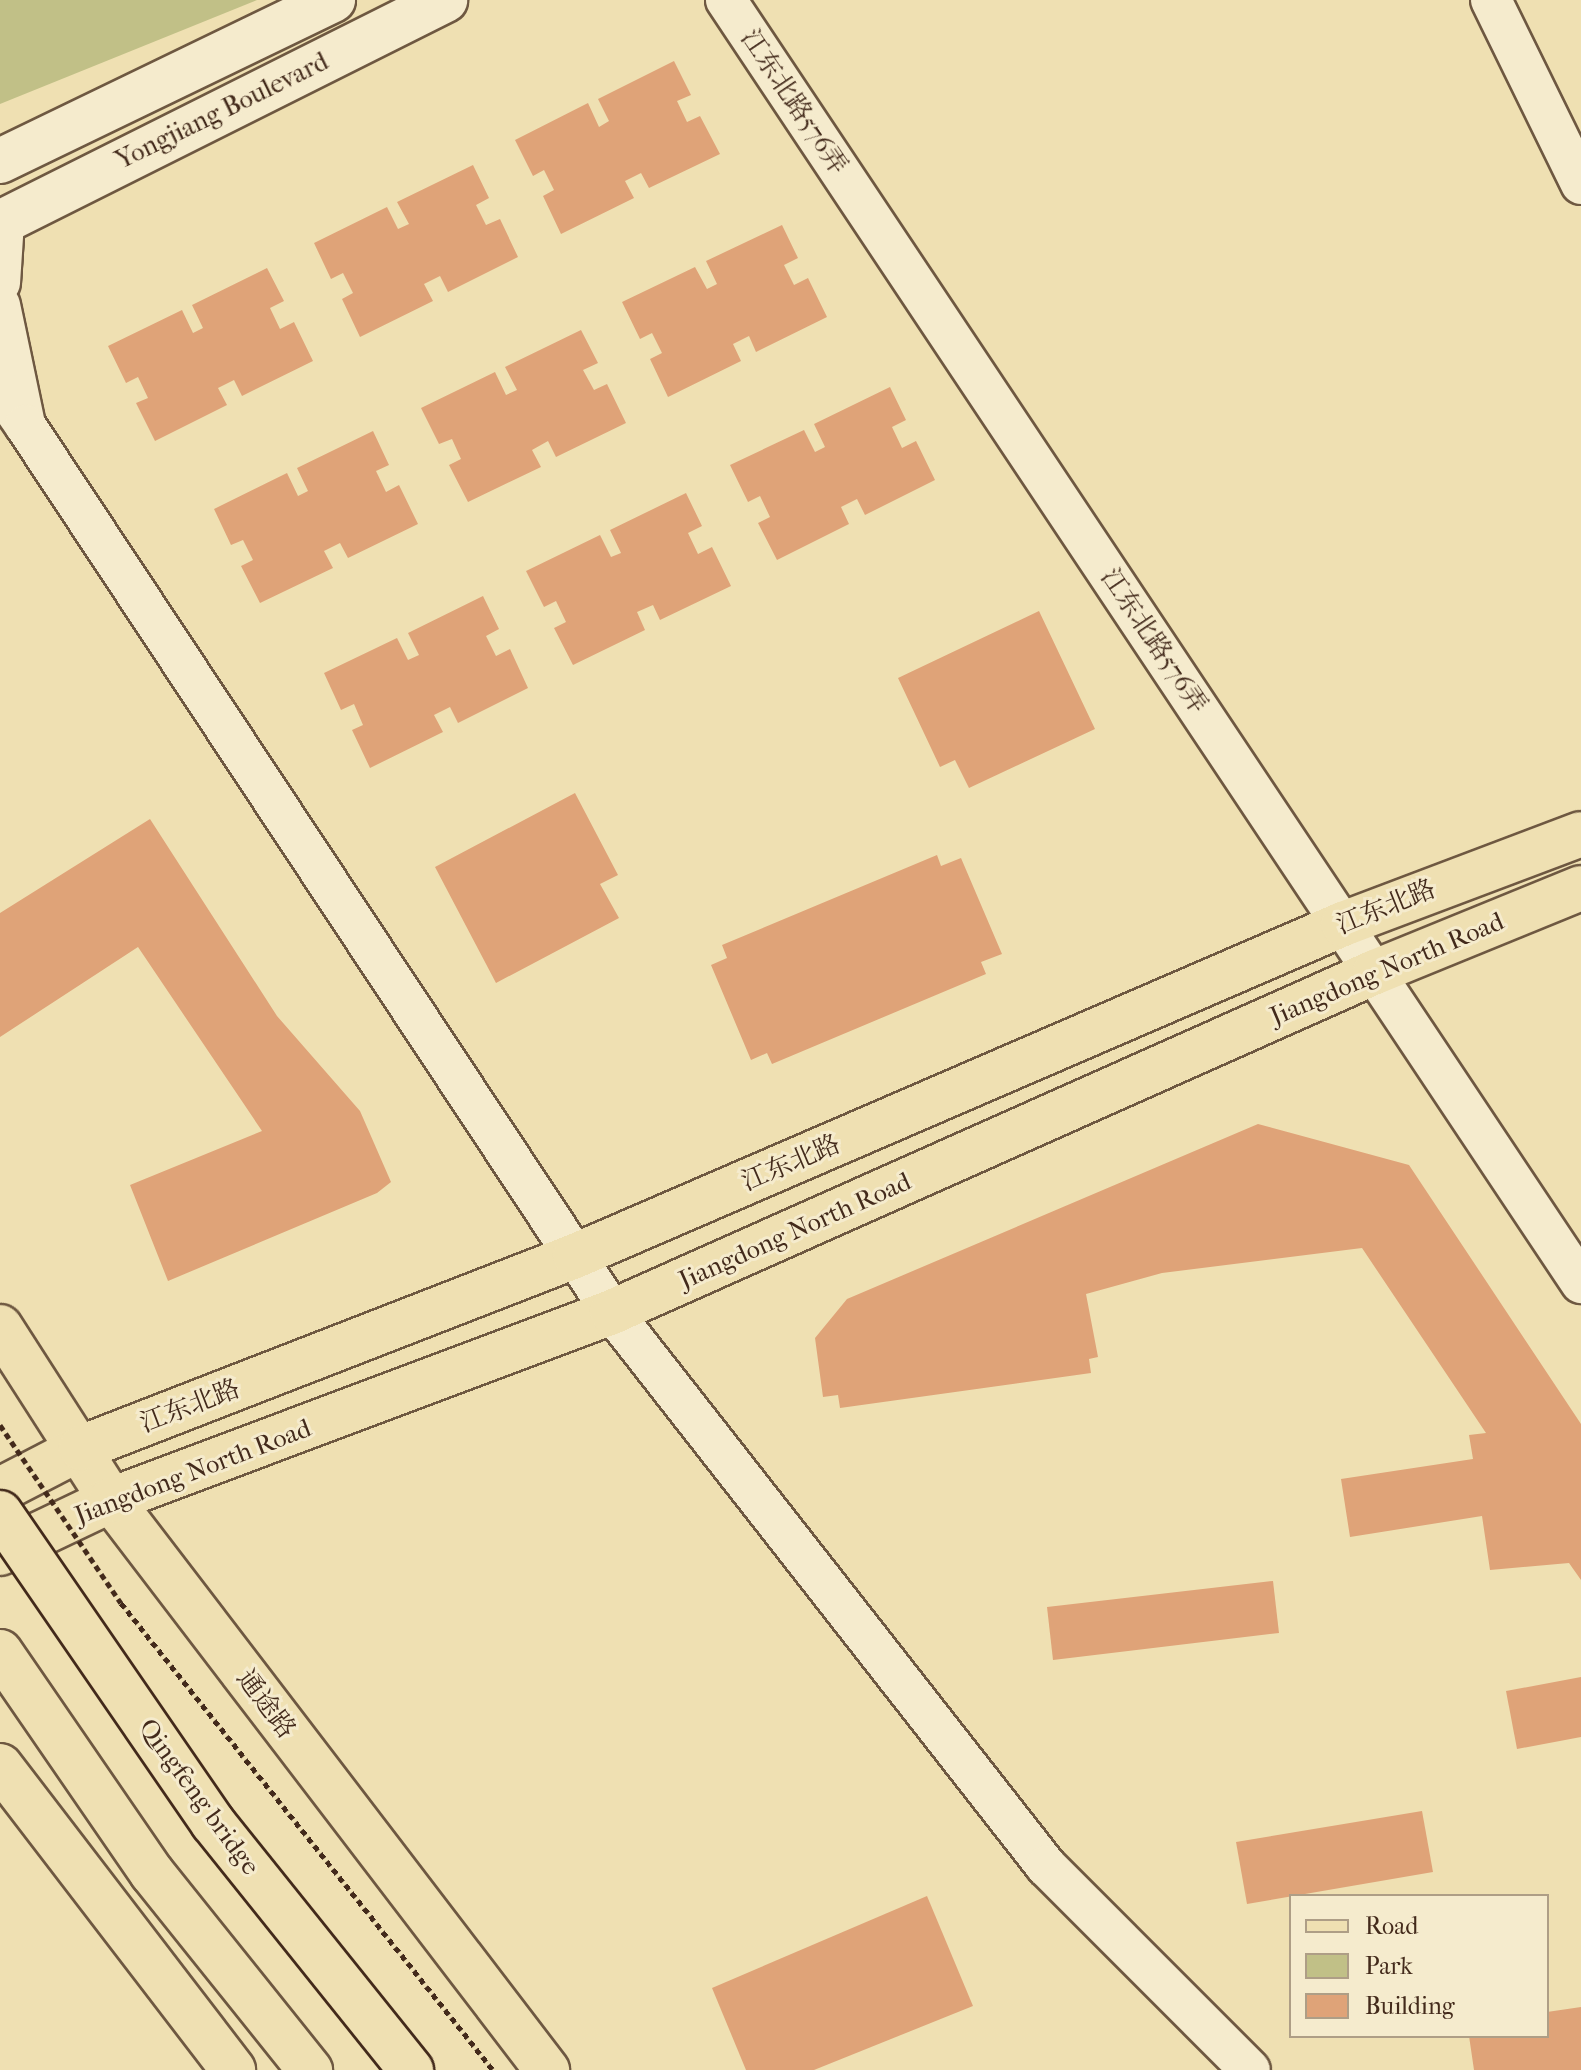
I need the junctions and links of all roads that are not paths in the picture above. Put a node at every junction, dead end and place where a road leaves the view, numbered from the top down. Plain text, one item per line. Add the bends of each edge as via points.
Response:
1 (333, 0) edge
2 (445, 0) edge
3 (726, 0) edge
4 (1491, 0) edge
5 (0, 161) edge
6 (1581, 184) edge
7 (2, 222) edge
8 (0, 283) edge
9 (0, 305) edge
10 (0, 389) edge
11 (25, 425) junction
12 (1581, 834) edge
13 (1581, 888) edge
14 (1343, 924) junction
15 (1375, 972) junction
16 (575, 1256) junction
17 (1581, 1283) edge
18 (612, 1312) junction
19 (0, 1327) edge
20 (81, 1448) junction
21 (0, 1490) edge
22 (111, 1500) junction
23 (0, 1513) edge
24 (0, 1553) edge
25 (0, 1652) edge
26 (0, 1766) edge
27 (233, 2070) edge
28 (310, 2070) edge
29 (411, 2070) edge
30 (547, 2070) edge
31 (1250, 2070) edge

1 - 5 main road, Yongjiang Boulevard
2 - 7 main road, Yongjiang Boulevard
3 - 14 street, 江东北路576弄
4 - 6 street
7 - 8 street
9 - 11 street
10 - 11 street
11 - 16 street
12 - 14 main road, 江东北路
13 - 15 main road, Jiangdong North Road
14 - 15 street, 江东北路576弄
14 - 16 main road, 江东北路
15 - 17 street, 江东北路576弄
15 - 18 main road, Jiangdong North Road
16 - 18 street
16 - 20 main road, 江东北路
18 - 22 main road, Jiangdong North Road
18 - 31 street via 1046,1866
19 - 20 main road, 通途路
20 - 21 main road, 江东北路
20 - 22 main road, 通途路
22 - 24 main road, Jiangdong North Road
22 - 30 main road, 通途路
23 - 29 main road, Qingfeng bridge, bridge via 213,1823
25 - 28 main road via 152,1873
26 - 27 main road

